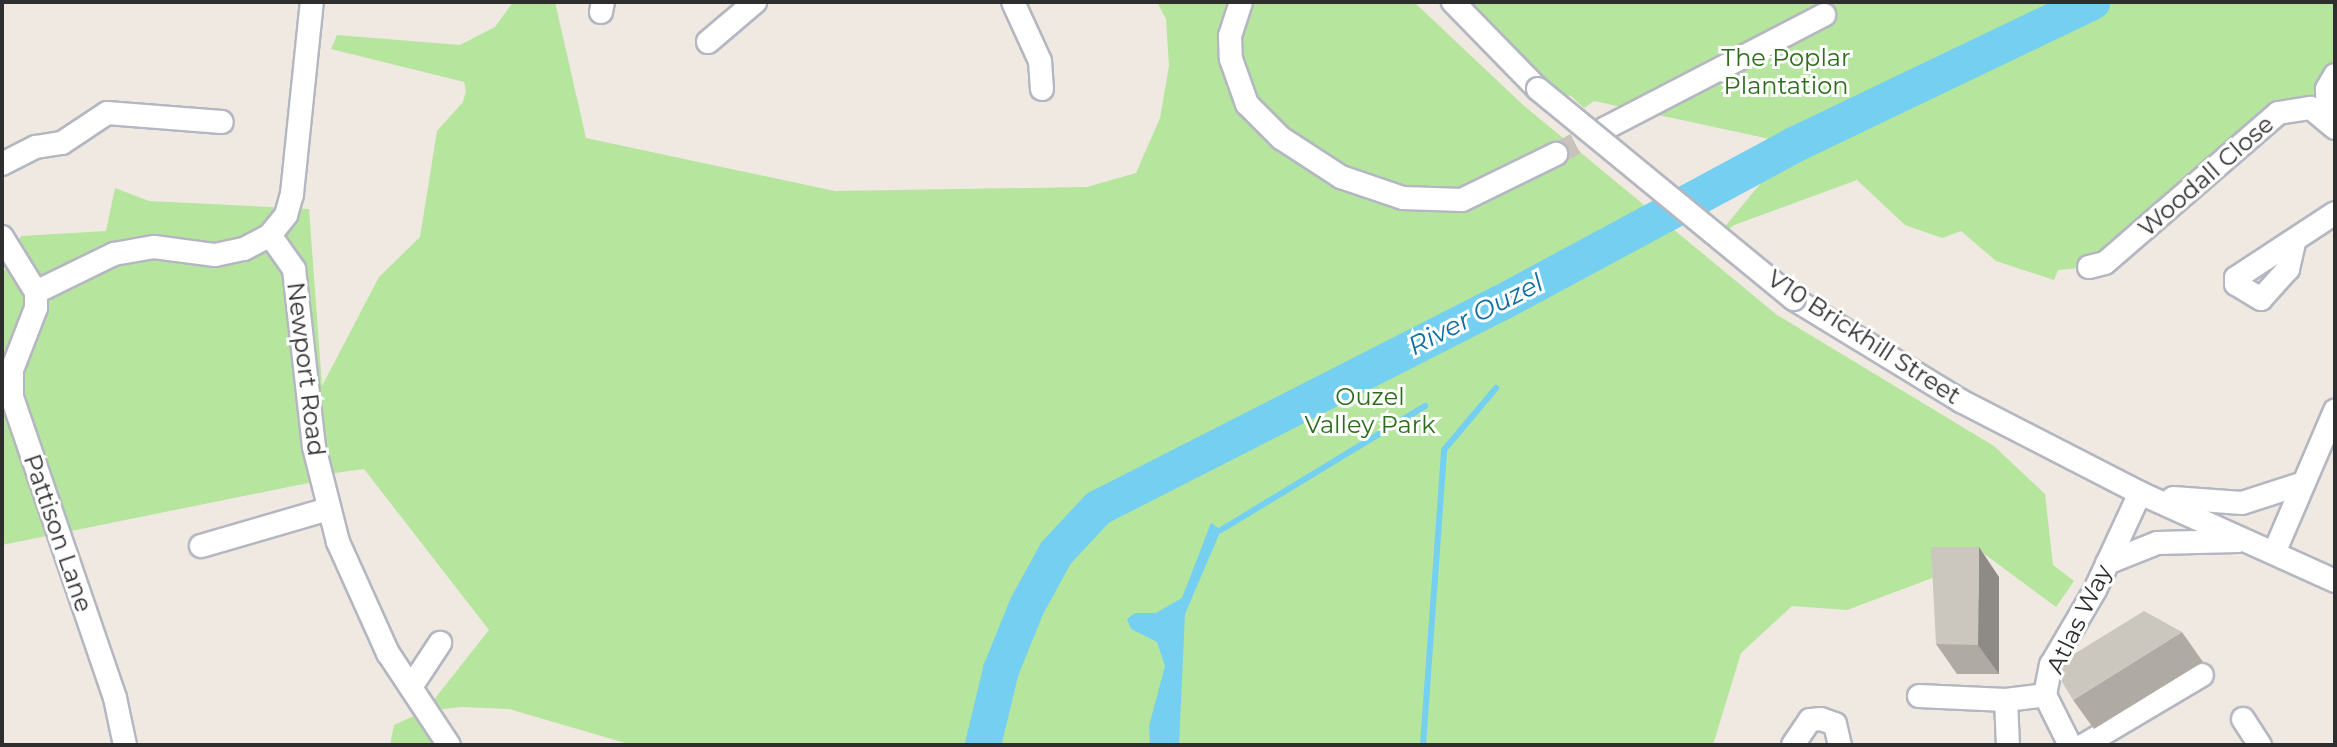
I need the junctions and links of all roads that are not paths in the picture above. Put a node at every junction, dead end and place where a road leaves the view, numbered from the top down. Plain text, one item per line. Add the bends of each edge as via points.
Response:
1 (312, 2) edge
2 (755, 2) edge
3 (1013, 2) edge
4 (1241, 2) edge
5 (1453, 2) edge
6 (1824, 15) dead end
7 (708, 42) dead end
8 (2335, 75) edge
9 (1042, 89) dead end
10 (222, 122) dead end
11 (2332, 123) edge
12 (1604, 129) tunnel mouth
13 (1556, 154) tunnel mouth
14 (2, 164) edge
15 (2335, 213) edge
16 (270, 235) junction
17 (2, 237) edge
18 (2294, 243) dead end
19 (2089, 267) dead end
20 (36, 292) junction
21 (2335, 411) edge
22 (2304, 483) junction
23 (2140, 493) junction
24 (328, 509) junction
25 (2247, 541) junction
26 (201, 546) dead end
27 (2274, 553) junction
28 (2107, 563) junction
29 (2335, 581) edge
30 (440, 643) dead end
31 (2202, 675) dead end
32 (411, 687) junction
33 (2045, 695) junction
34 (1919, 696) dead end
35 (2006, 700) junction
36 (2243, 719) dead end
37 (125, 745) edge
38 (449, 745) edge
39 (1793, 745) edge
40 (1840, 745) edge
41 (2008, 745) edge
42 (2070, 745) edge
43 (2084, 745) edge
44 (2260, 745) edge

1 - 16 street via 292,194 286,215
2 - 7 street
3 - 9 street via 1040,61
4 - 13 street via 1230,36 1231,59 1247,104 1281,138 1341,177 1403,198 1462,200
5 - 23 street, V10 Brickhill Street, bridge via 1538,89 1794,299 1961,401
6 - 12 street
8 - 11 street, Woodall Close via 2327,89
10 - 14 street via 107,113 62,143 36,147
11 - 19 street, Woodall Close via 2311,108 2278,113 2105,263
15 - 18 street
16 - 20 street via 244,249 215,255 154,247 114,254
16 - 24 street, Newport Road via 294,269 314,447
17 - 20 street
20 - 37 street, Pattison Lane via 36,308 12,370 12,397 115,698
21 - 22 street
22 - 23 street via 2242,503 2211,504
22 - 27 street
23 - 25 street, V10 Brickhill Street
23 - 28 street, Atlas Way
24 - 26 street
24 - 32 street, Newport Road via 360,592
25 - 27 street, V10 Brickhill Street
25 - 28 street via 2157,543
27 - 29 street, V10 Brickhill Street
28 - 33 street, Atlas Way via 2051,665
30 - 32 street
31 - 43 street
32 - 38 street, Newport Road
33 - 35 street
33 - 42 street, Atlas Way
34 - 35 street
35 - 41 street
36 - 44 street
39 - 40 street via 1810,720 1821,719 1835,724

